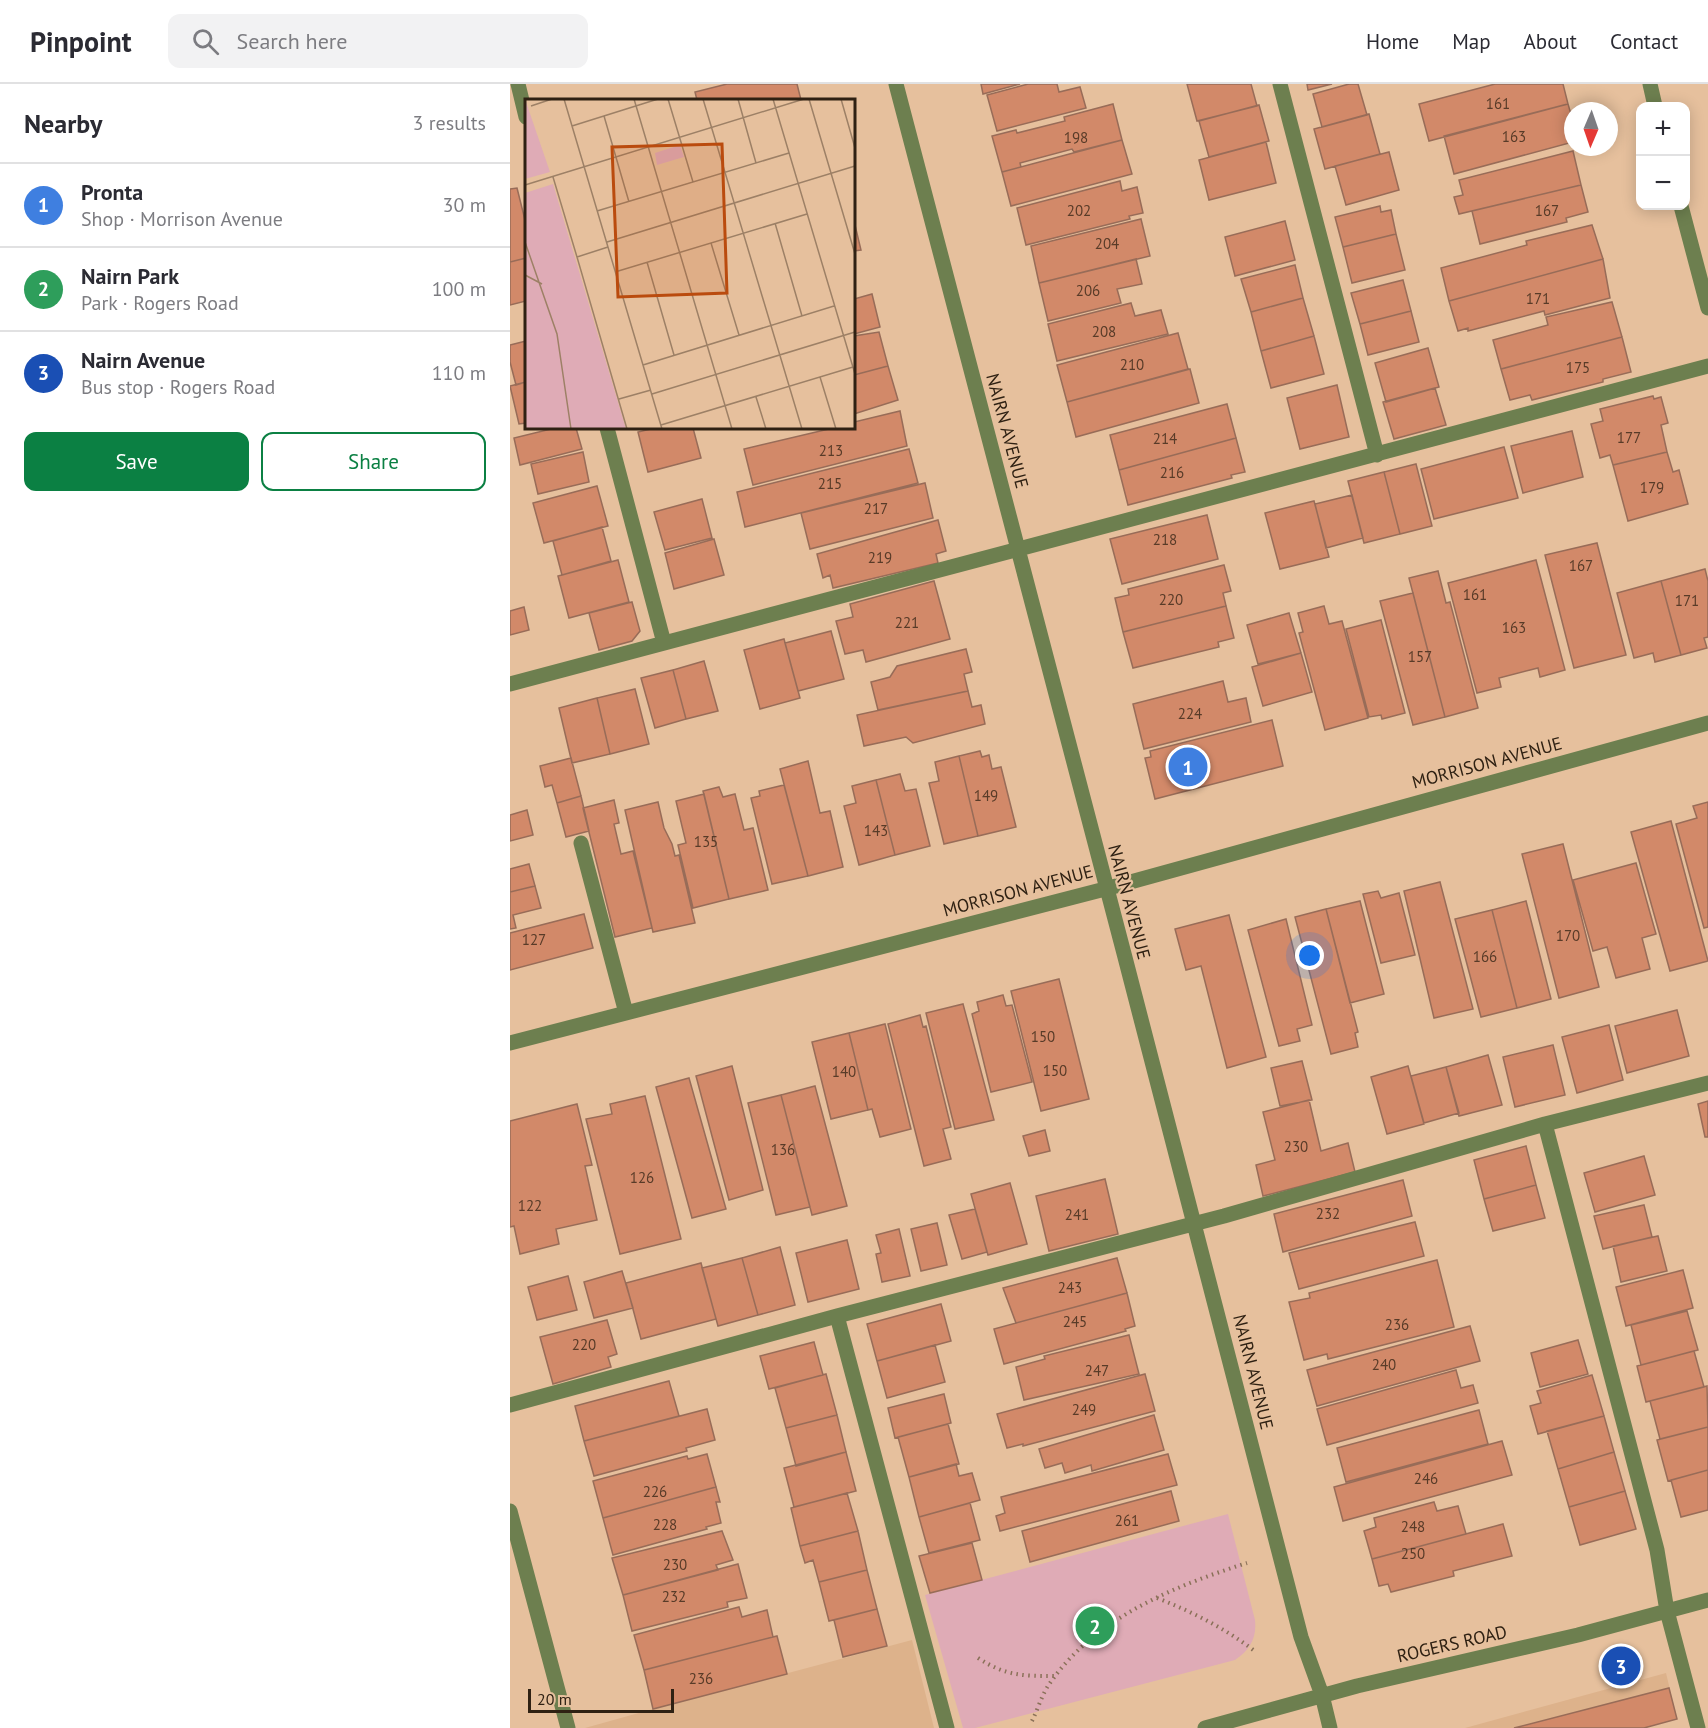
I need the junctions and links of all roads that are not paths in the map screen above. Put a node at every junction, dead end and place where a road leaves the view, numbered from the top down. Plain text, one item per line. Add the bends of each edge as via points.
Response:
1 (518, 84) edge
2 (896, 84) edge
3 (1280, 84) edge
4 (1650, 84) edge
5 (1654, 102) edge
6 (525, 113) edge
7 (1682, 210) edge
8 (1708, 308) edge
9 (1708, 366) edge
10 (608, 429) edge
11 (1377, 455) junction
12 (1018, 547) junction
13 (664, 643) junction
14 (510, 684) edge
15 (1708, 723) edge
16 (581, 843) dead end
17 (1105, 889) junction
18 (626, 1013) junction
19 (510, 1043) edge
20 (1708, 1083) edge
21 (1545, 1124) junction
22 (1194, 1223) junction
23 (837, 1316) junction
24 (510, 1405) edge
25 (510, 1511) edge
26 (1708, 1600) edge
27 (1667, 1611) junction
28 (1322, 1695) junction
29 (568, 1728) edge
30 (947, 1728) edge
31 (1205, 1728) edge
32 (1330, 1728) edge
33 (1698, 1728) edge

1 - 6 street
2 - 12 street, NAIRN AVENUE
3 - 11 street
4 - 5 street
7 - 8 street
9 - 11 street
10 - 13 street
11 - 12 street
12 - 13 street
12 - 17 street, NAIRN AVENUE
13 - 14 street
15 - 17 street, MORRISON AVENUE
16 - 18 street
17 - 18 street, MORRISON AVENUE
17 - 22 street, NAIRN AVENUE
18 - 19 street, MORRISON AVENUE
20 - 21 street
21 - 22 street
21 - 27 street via 1657,1550
22 - 23 street
22 - 28 street, NAIRN AVENUE via 1301,1637
23 - 24 street
23 - 30 street
25 - 29 street
26 - 27 street, ROGERS ROAD
27 - 28 street, ROGERS ROAD
27 - 33 street
28 - 31 street, ROGERS ROAD
28 - 32 street, NAIRN AVENUE

